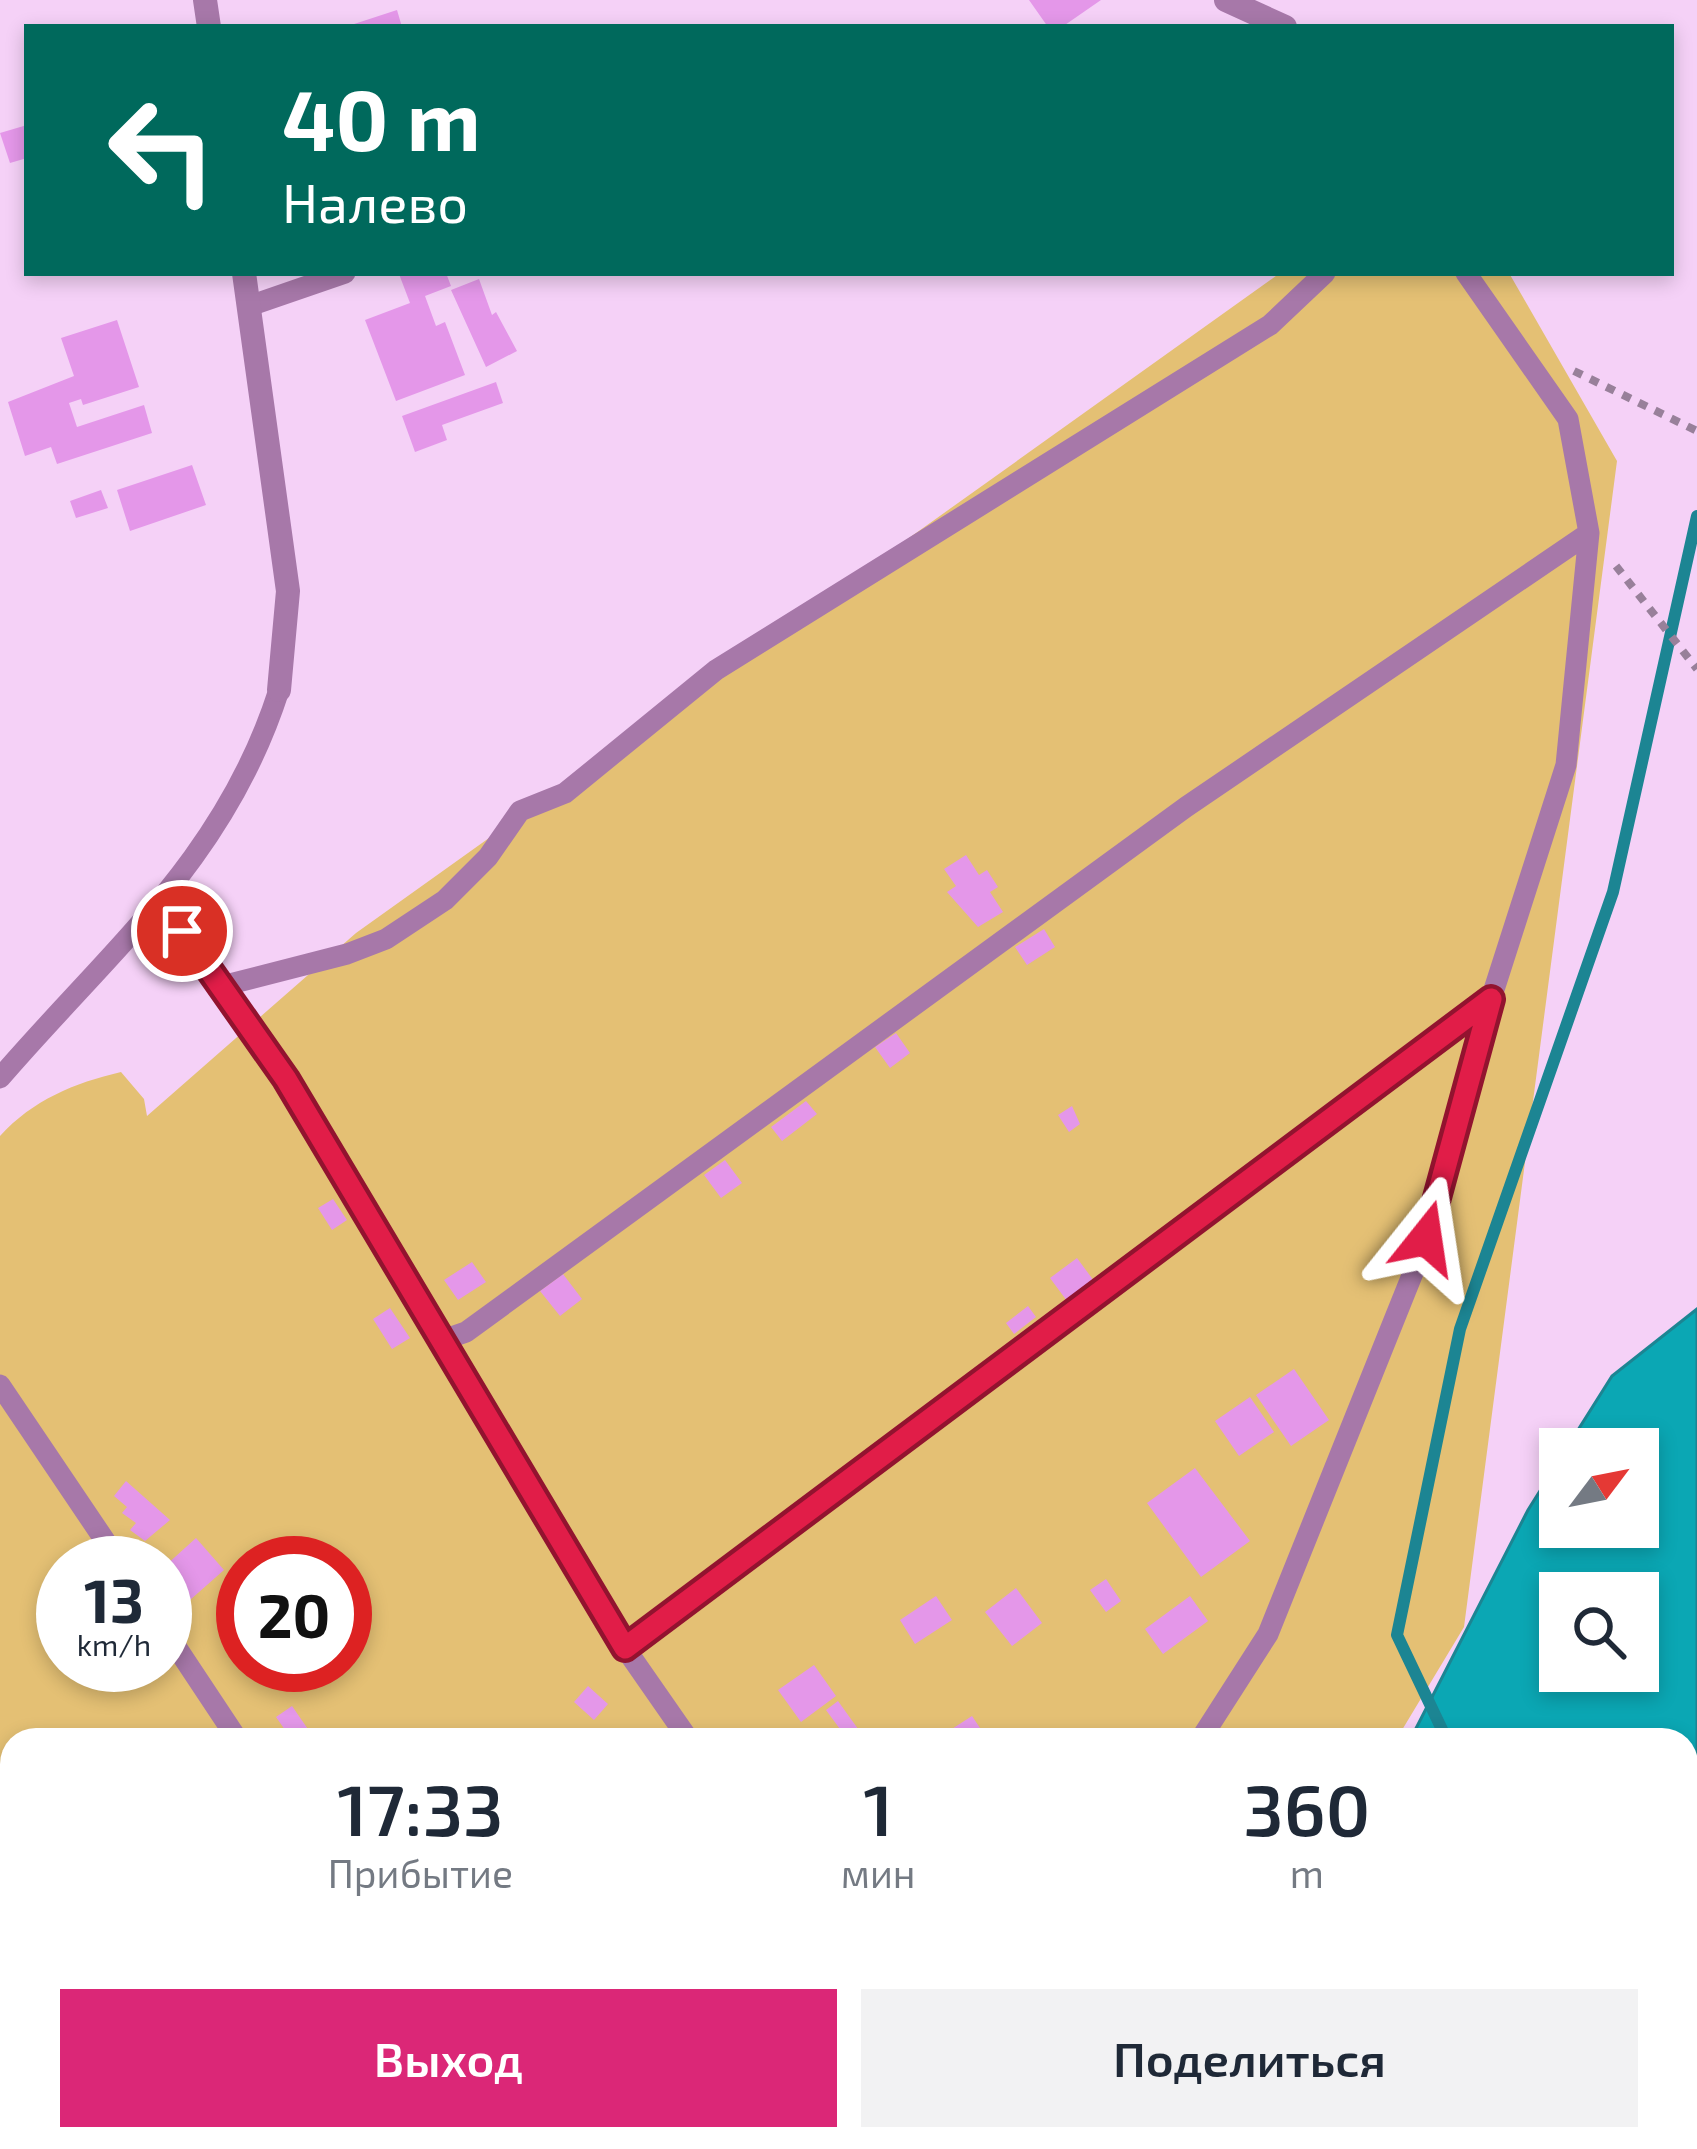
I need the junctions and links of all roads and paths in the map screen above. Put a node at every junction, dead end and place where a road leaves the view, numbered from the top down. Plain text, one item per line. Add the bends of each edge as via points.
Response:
1 (1226, 0) edge
2 (1278, 24) edge
3 (244, 276) edge
4 (336, 276) edge
5 (1321, 276) edge
6 (1468, 276) edge
7 (249, 306) junction
8 (1514, 341) junction
9 (1697, 430) edge
10 (1589, 533) junction
11 (1696, 668) edge
12 (279, 690) joint
13 (163, 904) junction
14 (221, 986) junction
15 (1491, 999) junction
16 (0, 1078) edge
17 (440, 1341) junction
18 (0, 1384) edge
19 (102, 1536) edge
20 (625, 1648) junction
21 (192, 1671) edge
22 (230, 1728) edge
23 (681, 1728) edge
24 (1209, 1728) edge

1 - 2 street
3 - 7 street
4 - 7 lane
5 - 14 lane via 1270,325 716,670 565,793 520,811 445,900 386,939
6 - 8 lane
7 - 12 street via 288,591
8 - 9 path
8 - 10 lane via 1568,419
10 - 11 path
10 - 15 lane via 1566,765
10 - 17 lane via 1186,807 466,1331
12 - 13 lane via 257,758
13 - 14 lane
13 - 16 lane
14 - 17 lane via 286,1079
15 - 20 lane
15 - 24 lane via 1426,1238 1268,1634
17 - 20 lane
18 - 19 lane
20 - 23 lane
21 - 22 lane

